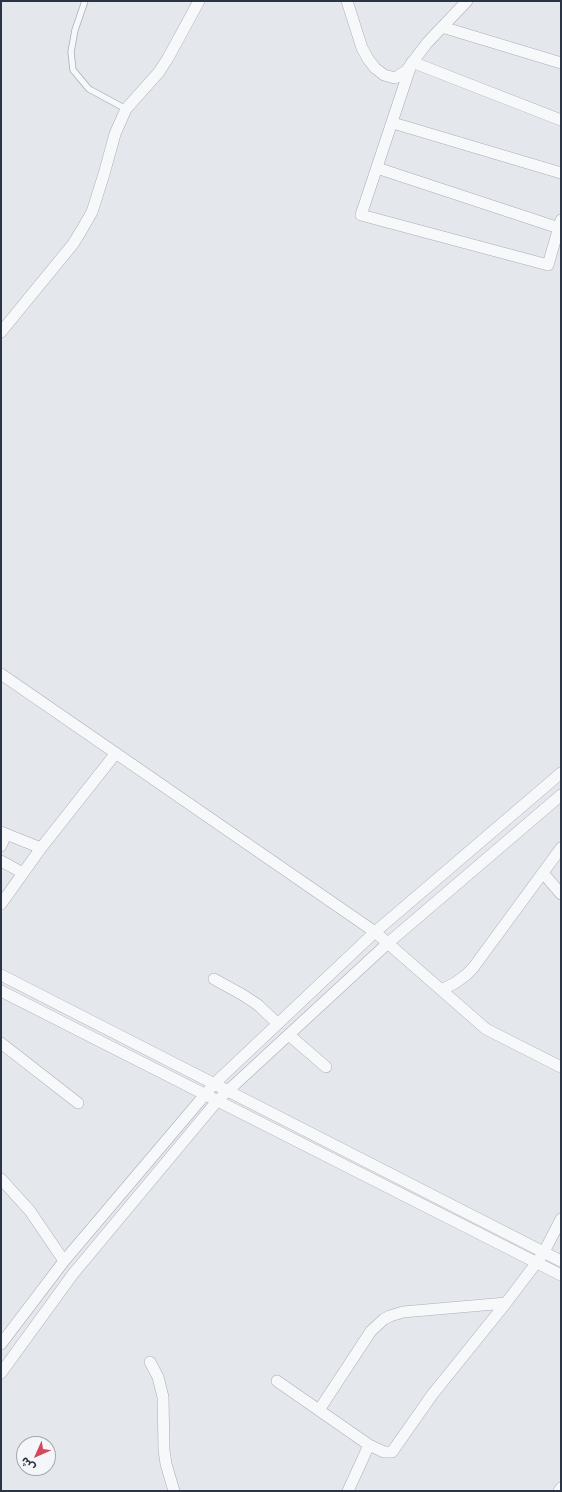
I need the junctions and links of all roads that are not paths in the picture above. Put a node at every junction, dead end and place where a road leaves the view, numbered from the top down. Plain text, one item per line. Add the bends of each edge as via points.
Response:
1 (85, 1) edge
2 (199, 1) edge
3 (347, 1) edge
4 (467, 1) edge
5 (442, 28) junction
6 (412, 62) junction
7 (561, 63) edge
8 (126, 108) junction
9 (561, 120) edge
10 (393, 123) junction
11 (377, 168) junction
12 (561, 173) edge
13 (560, 224) edge
14 (1, 332) edge
15 (1, 674) edge
16 (116, 753) junction
17 (561, 773) edge
18 (561, 795) edge
19 (4, 833) edge
20 (1, 846) edge
21 (41, 848) junction
22 (561, 848) edge
23 (1, 861) edge
24 (22, 873) junction
25 (542, 873) junction
26 (561, 894) edge
27 (1, 904) edge
28 (375, 932) junction
29 (388, 943) junction
30 (1, 975) edge
31 (214, 979) dead end
32 (441, 990) junction
33 (1, 991) edge
34 (278, 1024) junction
35 (289, 1035) junction
36 (1, 1043) edge
37 (326, 1067) dead end
38 (560, 1069) edge
39 (214, 1084) junction
40 (227, 1091) junction
41 (205, 1094) junction
42 (218, 1100) junction
43 (78, 1103) dead end
44 (1, 1179) edge
45 (561, 1218) edge
46 (544, 1252) junction
47 (64, 1261) junction
48 (561, 1261) edge
49 (537, 1262) junction
50 (561, 1275) edge
51 (506, 1303) junction
52 (1, 1344) edge
53 (150, 1362) dead end
54 (1, 1373) edge
55 (277, 1381) dead end
56 (319, 1410) junction
57 (369, 1445) junction
58 (561, 1488) edge
59 (174, 1491) edge
60 (348, 1491) edge
61 (560, 1491) edge

1 - 8 lane via 70,52 74,70 89,89
2 - 8 street via 159,72
3 - 6 street via 362,48 375,68 384,75 395,78 406,71
4 - 5 street
5 - 6 street
5 - 7 street
6 - 9 street
6 - 10 street
8 - 14 street via 115,134 92,212 73,244
10 - 11 street
10 - 12 street
11 - 13 street
11 - 13 street via 361,215 548,265
15 - 16 street
16 - 21 street
16 - 28 street
17 - 28 street
18 - 29 street
19 - 20 street
19 - 21 street
21 - 24 street
22 - 25 street
23 - 24 street
24 - 27 street
25 - 26 street
25 - 32 street via 473,968 455,983
28 - 29 street
28 - 34 street
29 - 32 street
29 - 35 street
30 - 39 street
31 - 34 street via 255,1003
32 - 38 street via 486,1029
33 - 41 street
34 - 39 street
35 - 37 street
35 - 40 street
36 - 43 street
39 - 40 street
39 - 41 street
40 - 42 street
40 - 46 street
41 - 42 street
41 - 47 street
42 - 49 street
42 - 54 street via 73,1274
44 - 47 street via 30,1211
45 - 46 street
46 - 48 street
46 - 49 street
47 - 52 street
49 - 50 street
49 - 51 street
51 - 56 street via 403,1312 390,1316 371,1331
51 - 57 street via 432,1395 392,1452 384,1452
53 - 59 street via 158,1377 163,1397 164,1450
55 - 56 street
56 - 57 street
57 - 60 street
58 - 61 street

